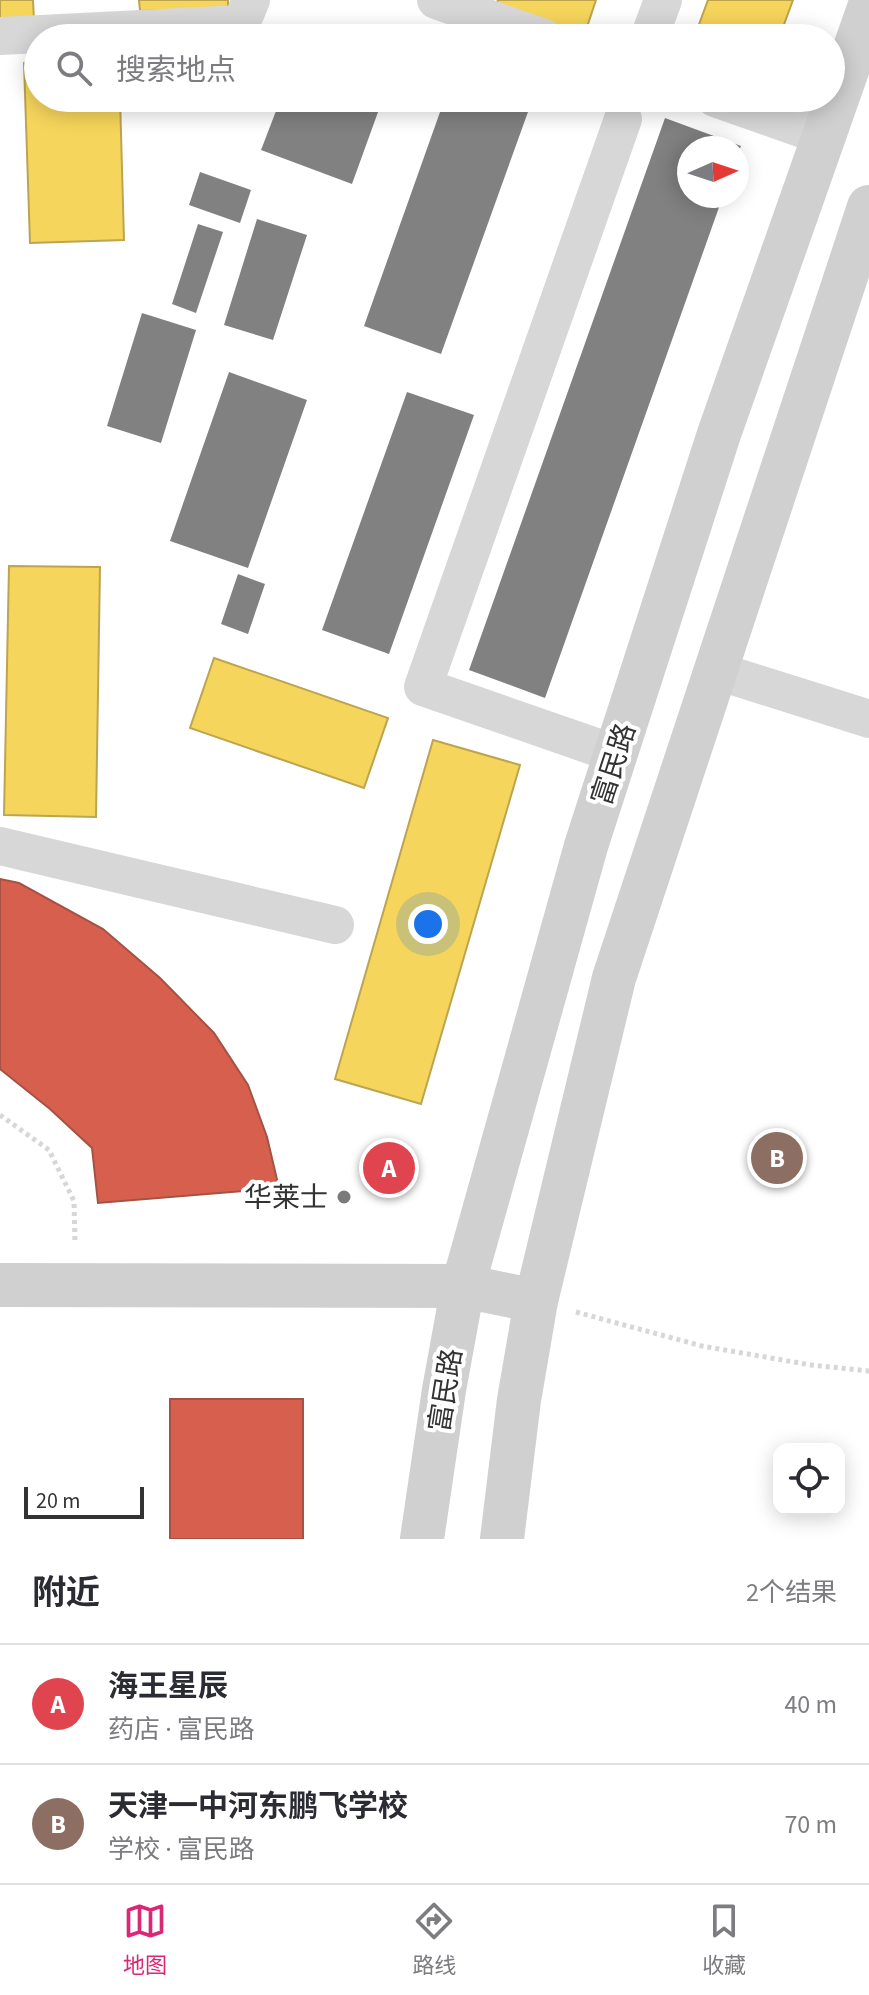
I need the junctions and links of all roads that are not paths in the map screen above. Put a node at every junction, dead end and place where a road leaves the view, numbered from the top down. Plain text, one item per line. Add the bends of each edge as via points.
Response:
1 (251, 0) edge
2 (436, 0) edge
3 (663, 0) edge
4 (869, 8) edge
5 (97, 16) edge
6 (58, 24) edge
7 (504, 24) edge
8 (654, 24) edge
9 (24, 31) edge
10 (0, 36) edge
11 (845, 75) edge
12 (755, 112) edge
13 (832, 112) edge
14 (623, 119) dead end
15 (823, 136) junction
16 (869, 207) edge
17 (714, 670) junction
18 (869, 719) edge
19 (616, 754) junction
20 (0, 846) edge
21 (335, 925) dead end
22 (0, 1285) edge
23 (463, 1286) junction
24 (536, 1301) junction
25 (422, 1539) edge
26 (502, 1539) edge

1 - 5 street via 241,24
2 - 7 street
3 - 8 street
4 - 11 main road, 富民路
5 - 6 street
9 - 10 street
12 - 15 street
13 - 15 main road, 富民路
14 - 19 street via 423,687
15 - 19 main road, 富民路
16 - 17 main road
17 - 18 street
17 - 24 main road via 614,978
19 - 23 main road, 富民路
20 - 21 street
22 - 23 main road
23 - 24 main road
23 - 25 main road, 富民路
24 - 26 main road

